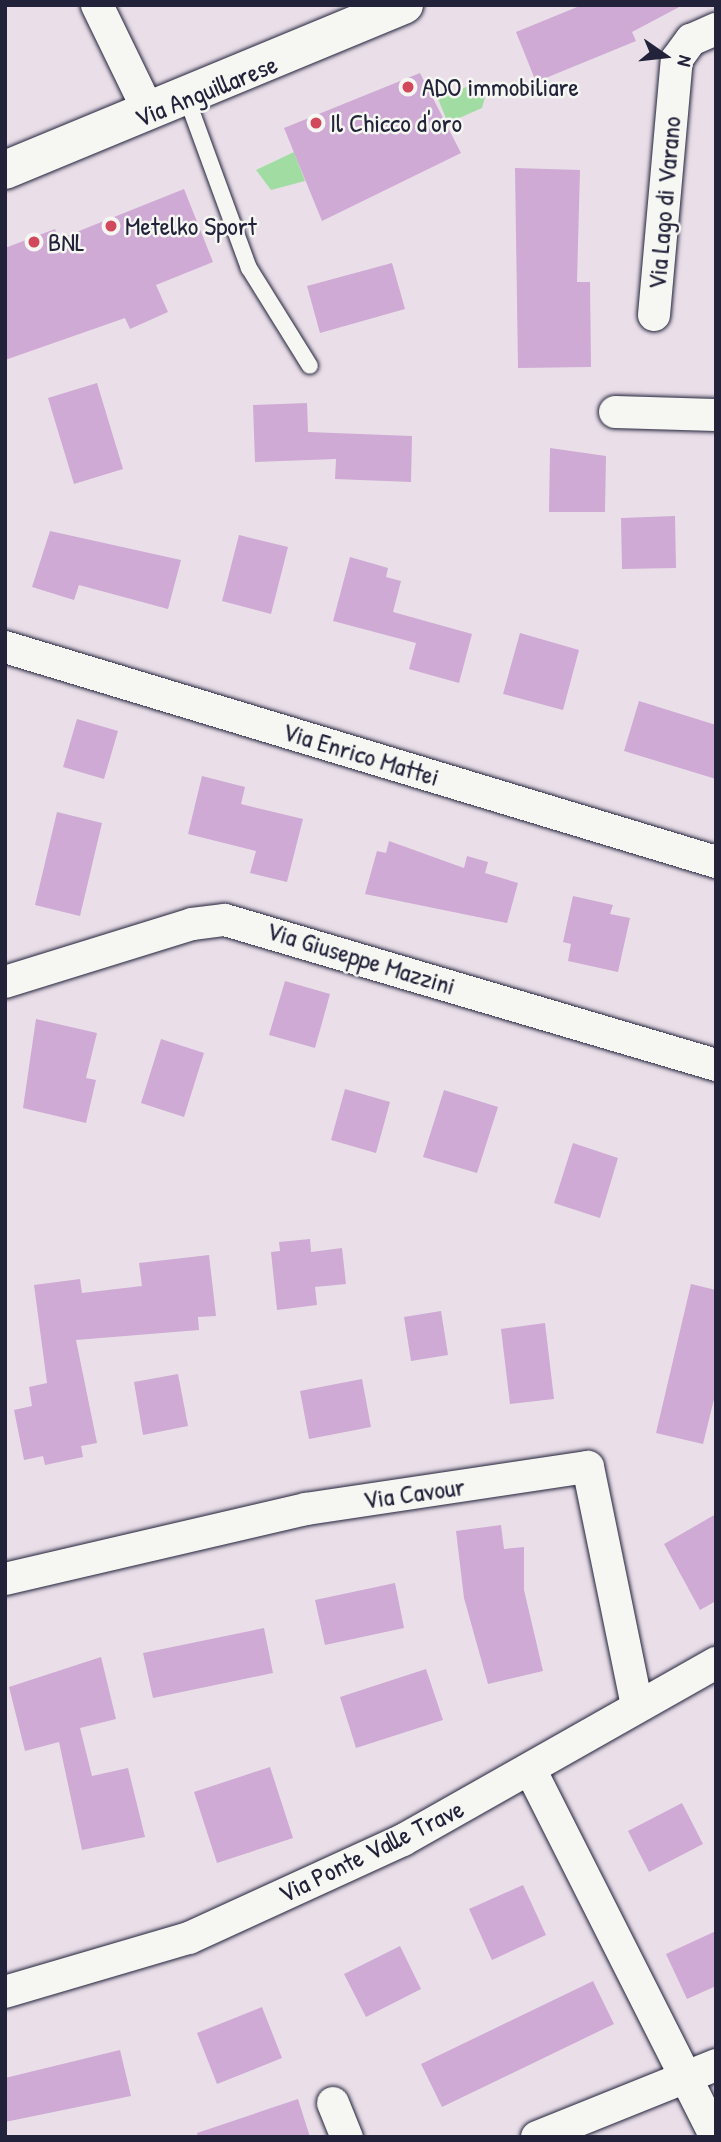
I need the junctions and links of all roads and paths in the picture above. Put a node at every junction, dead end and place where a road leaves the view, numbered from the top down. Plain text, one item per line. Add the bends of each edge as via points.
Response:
1 (97, 5) edge
2 (404, 5) edge
3 (716, 29) edge
4 (187, 99) junction
5 (149, 112) junction
6 (5, 170) edge
7 (654, 315) dead end
8 (310, 366) dead end
9 (615, 412) dead end
10 (716, 415) edge
11 (5, 647) edge
12 (716, 862) edge
13 (5, 982) edge
14 (716, 1065) edge
15 (5, 1579) edge
16 (716, 1663) edge
17 (637, 1705) junction
18 (530, 1769) junction
19 (5, 1992) edge
20 (716, 2065) edge
21 (685, 2080) junction
22 (333, 2103) dead end
23 (347, 2137) edge
24 (537, 2137) edge
25 (716, 2137) edge

1 - 5 street
2 - 4 main road, Via Anguillarese
3 - 7 street, Via Lago di Varano via 691,40 677,59
4 - 5 main road, Via Anguillarese
4 - 8 lane via 249,268
5 - 6 main road, Via Anguillarese
9 - 10 street
11 - 12 street, Via Enrico Mattei
13 - 14 street, Via Giuseppe Mazzini via 192,924 225,920
15 - 17 street, Via Cavour via 306,1509 588,1467
16 - 17 street, Via Ponte Valle Trave
17 - 18 street, Via Ponte Valle Trave
18 - 19 street, Via Ponte Valle Trave via 403,1840 189,1938
18 - 21 street
20 - 21 street
21 - 24 street
21 - 25 street
22 - 23 street

